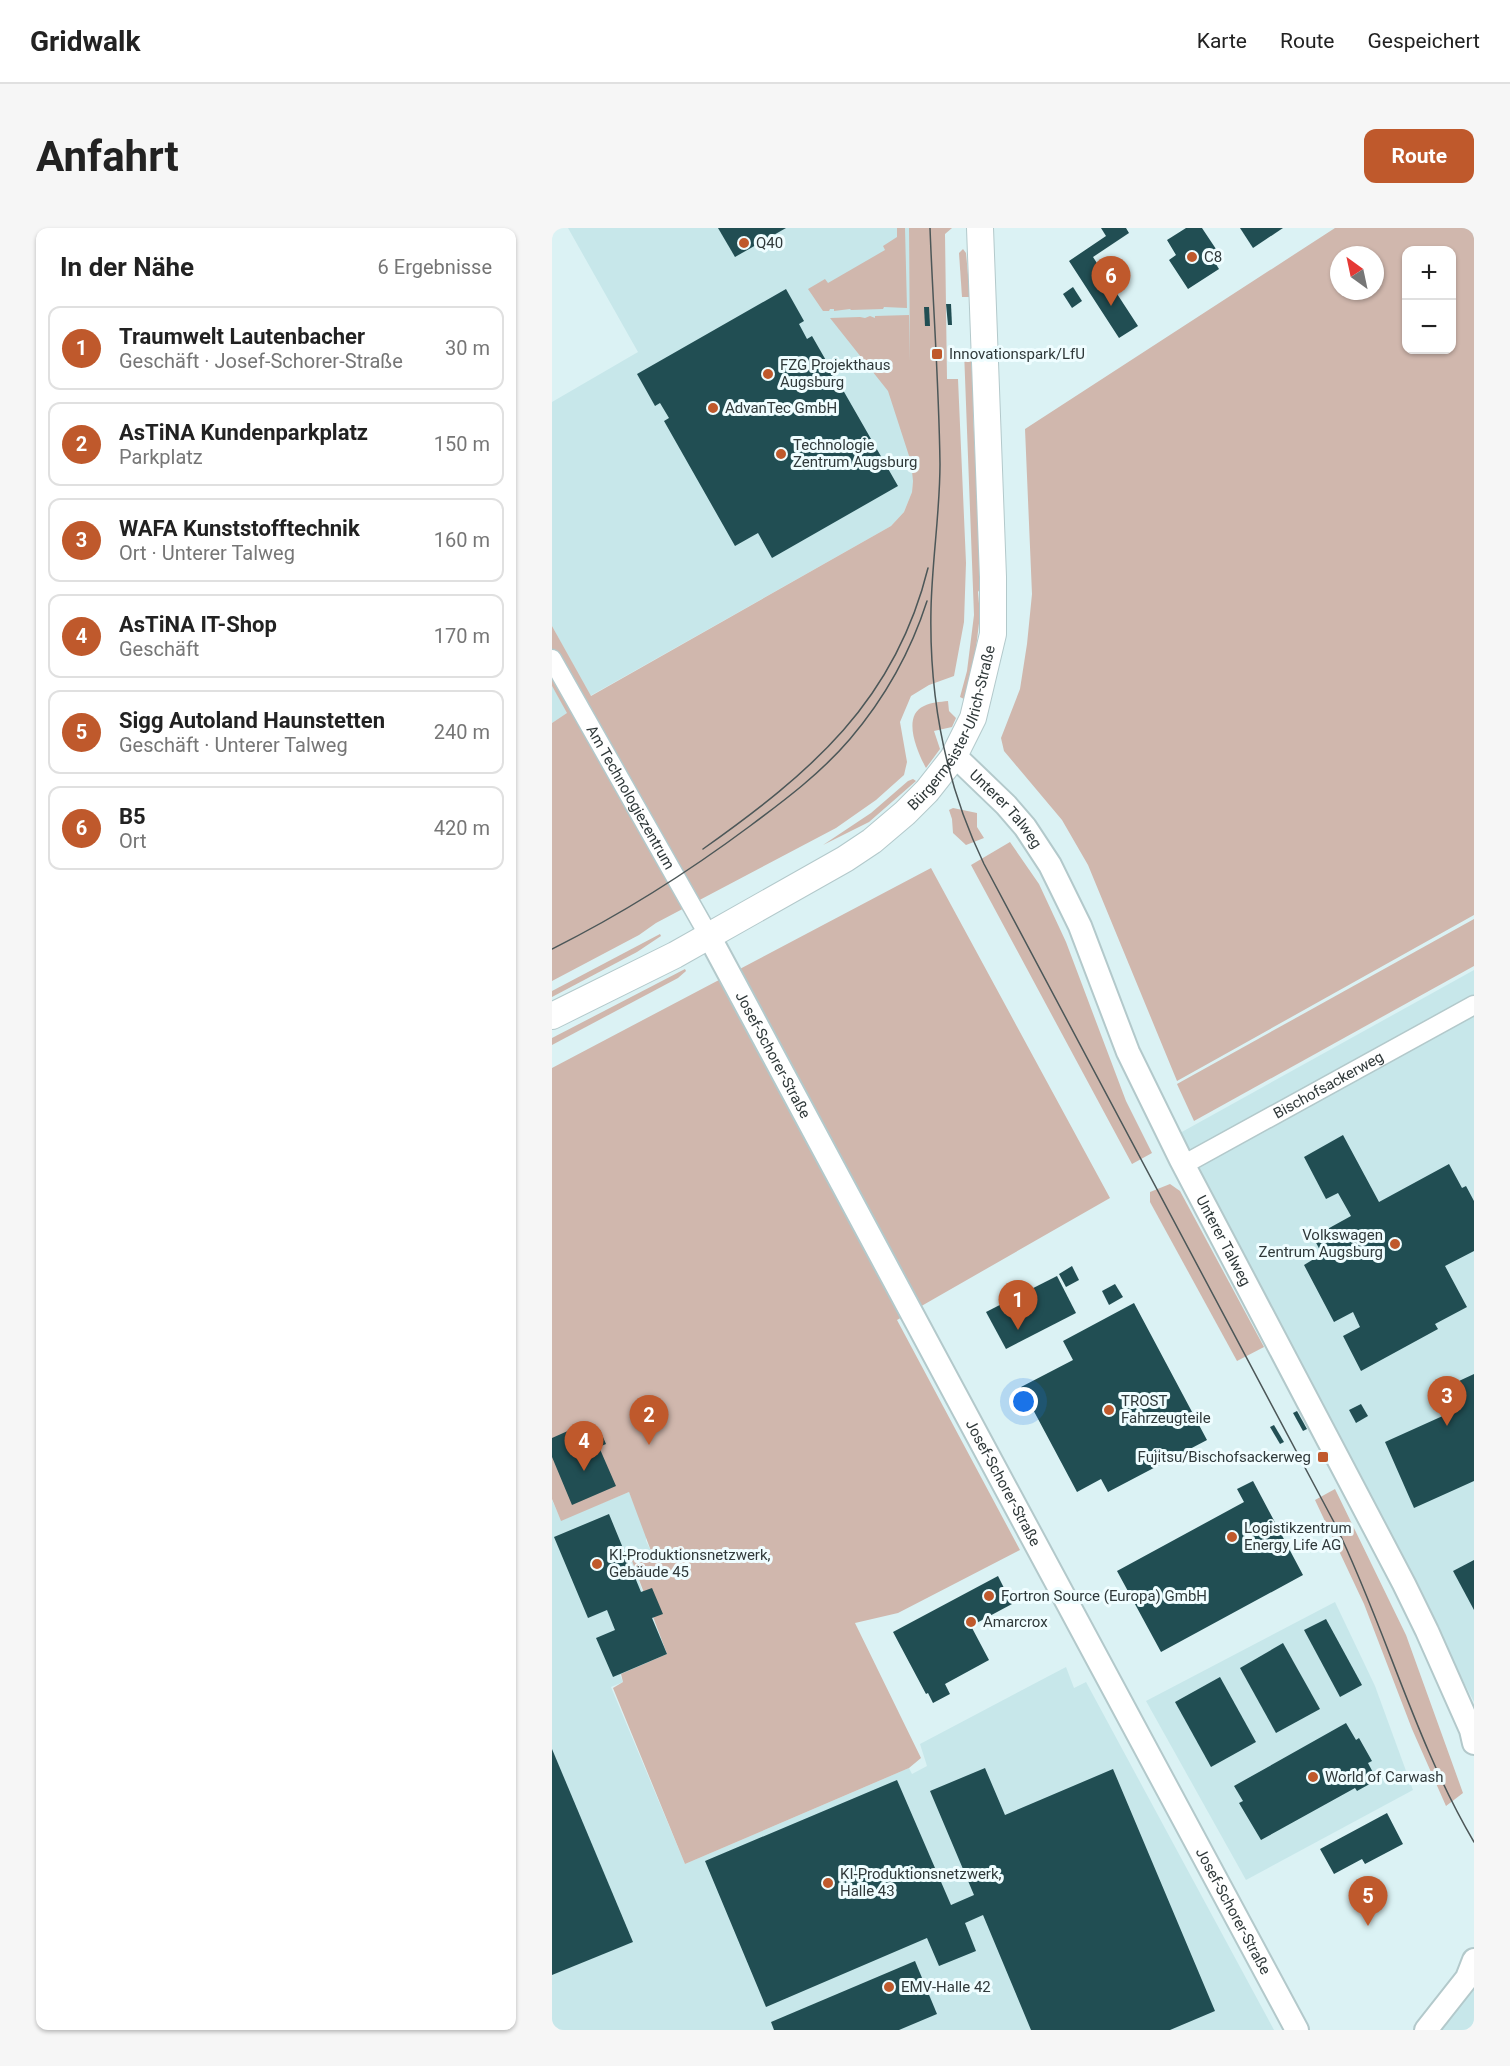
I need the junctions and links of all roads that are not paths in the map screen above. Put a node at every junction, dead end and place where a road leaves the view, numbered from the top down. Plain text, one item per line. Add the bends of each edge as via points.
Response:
1 (980, 228) edge
2 (552, 659) edge
3 (954, 755) junction
4 (709, 936) junction
5 (1474, 1005) edge
6 (552, 1016) edge
7 (1183, 1165) junction
8 (1474, 1743) edge
9 (1474, 1960) edge
10 (1432, 2028) edge
11 (1297, 2030) edge

1 - 3 main road, Bürgermeister-Ulrich-Straße via 993,634 973,718
2 - 4 street, Am Technologiezentrum
3 - 4 main road, Bürgermeister-Ulrich-Straße via 927,791 872,841
3 - 7 street, Unterer Talweg via 1006,805 1050,865 1080,926 1128,1052
4 - 6 main road, Bürgermeister-Ulrich-Straße
4 - 11 street, Josef-Schorer-Straße
5 - 7 street, Bischofsackerweg
7 - 8 street, Unterer Talweg via 1408,1593
9 - 10 street via 1467,1978

